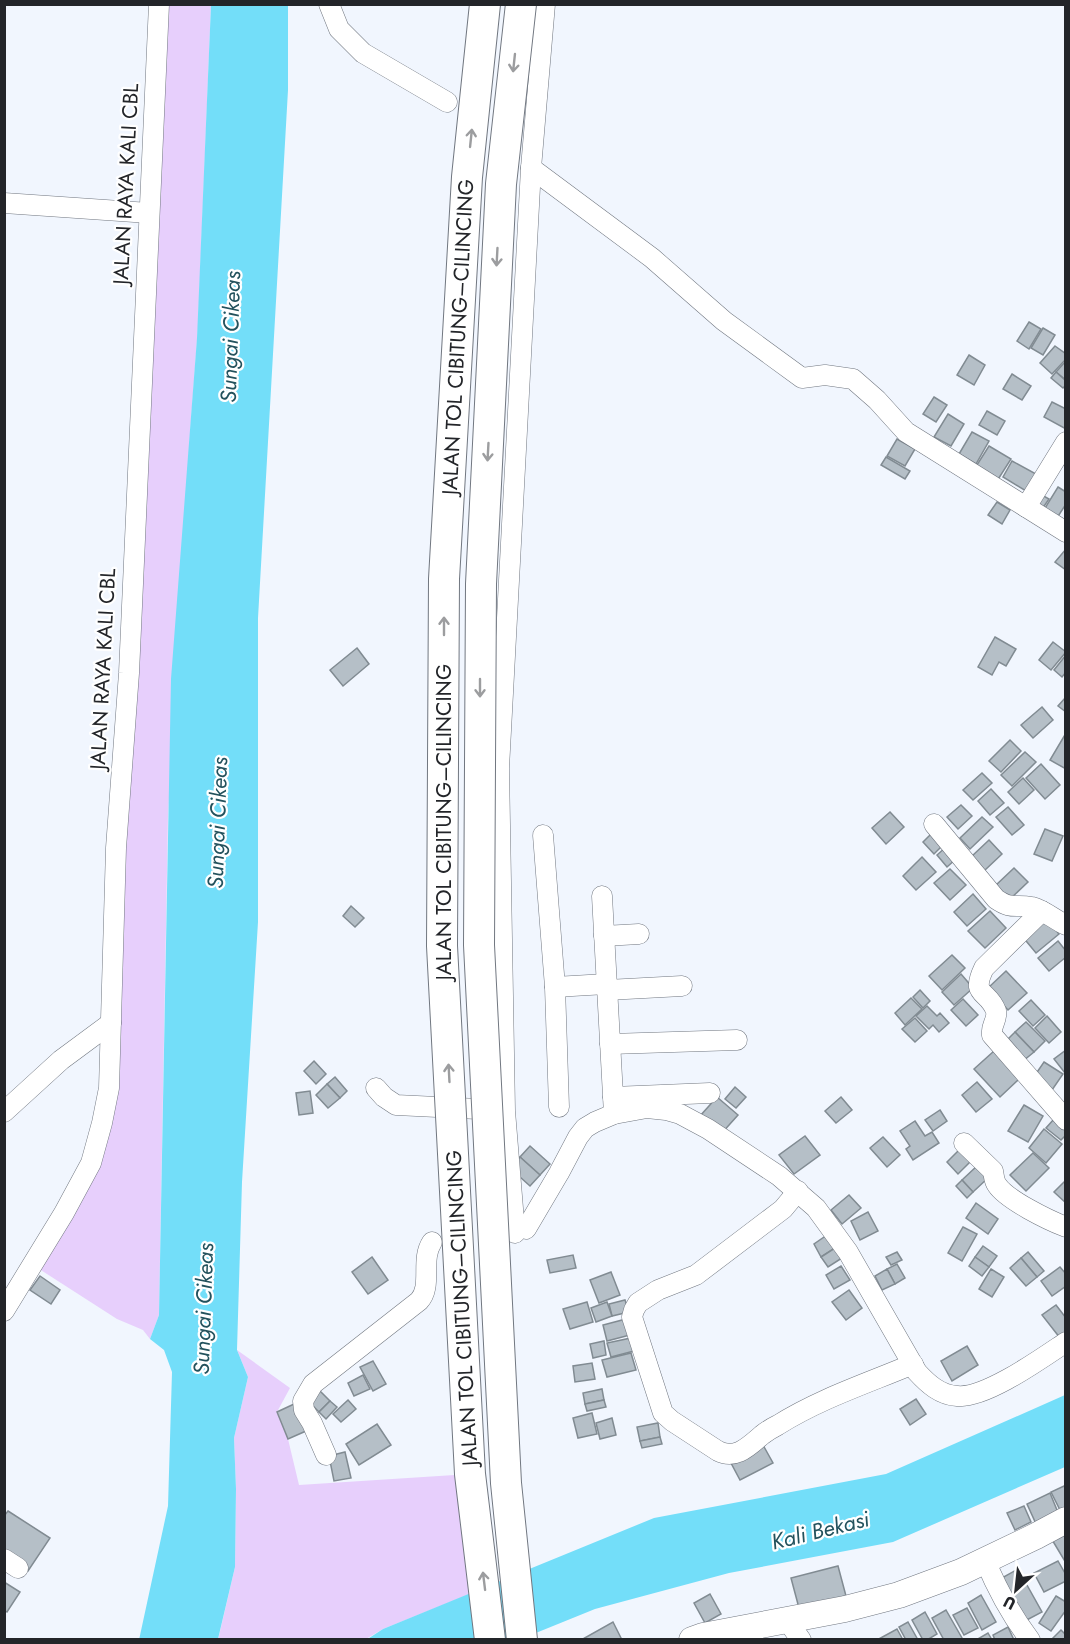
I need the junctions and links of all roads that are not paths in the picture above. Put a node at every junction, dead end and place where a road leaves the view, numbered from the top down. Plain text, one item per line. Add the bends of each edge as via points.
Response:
1 (159, 4) edge
2 (329, 4) edge
3 (485, 4) edge
4 (521, 4) edge
5 (545, 4) edge
6 (447, 102) dead end
7 (531, 168) junction
8 (4, 203) edge
9 (149, 213) junction
10 (1065, 442) edge
11 (1026, 507) junction
12 (1065, 532) edge
13 (934, 824) dead end
14 (543, 835) dead end
15 (602, 896) dead end
16 (1042, 911) junction
17 (1065, 926) edge
18 (639, 934) dead end
19 (604, 936) junction
20 (682, 986) dead end
21 (555, 987) junction
22 (607, 987) junction
23 (111, 1023) junction
24 (736, 1040) dead end
25 (610, 1044) junction
26 (376, 1089) dead end
27 (710, 1093) dead end
28 (613, 1106) junction
29 (560, 1107) dead end
30 (505, 1111) junction
31 (4, 1112) edge
32 (1065, 1120) edge
33 (964, 1143) dead end
34 (798, 1191) junction
35 (1065, 1227) edge
36 (432, 1242) dead end
37 (4, 1311) edge
38 (1065, 1342) edge
39 (913, 1364) junction
40 (326, 1455) dead end
41 (1065, 1520) edge
42 (985, 1560) junction
43 (794, 1630) edge
44 (695, 1639) edge
45 (490, 1640) edge
46 (522, 1640) edge
47 (1030, 1640) edge

1 - 9 street, JALAN RAYA KALI CBL
2 - 6 street via 339,29 363,53
45 -> 3 highway, JALAN TOL CIBITUNG–CILINCING, bridge via 470,1474 442,946 444,579 467,177
4 -> 46 highway, JALAN TOL CIBITUNG–CILINCING, bridge via 501,184 481,584 479,945 506,1483
5 - 7 street
7 - 11 street via 652,258 724,321 801,378 825,375 853,379 906,432
7 - 30 street via 499,768
8 - 9 street
9 - 23 street, JALAN RAYA KALI CBL via 129,673 116,848
10 - 11 street
11 - 12 street
13 - 16 street via 996,898 1006,906
14 - 21 street
15 - 19 street
16 - 17 street
16 - 32 street via 984,968 978,986 996,1011 992,1035
18 - 19 street
19 - 22 street
20 - 22 street
21 - 22 street
21 - 29 street
22 - 25 street
23 - 31 street via 61,1060
23 - 37 street, JALAN RAYA KALI CBL via 109,1088 91,1163
24 - 25 street
25 - 28 street
26 - 30 street via 396,1105
27 - 28 street
28 - 30 street via 578,1137 521,1231
28 - 34 street via 680,1114 735,1146
33 - 35 street via 993,1171 997,1186 1008,1196
34 - 39 street via 816,1208 848,1252
34 - 39 street via 783,1209 696,1275 658,1290 638,1303 632,1317 663,1413 718,1451 733,1454 799,1412
36 - 40 street via 427,1250 425,1295 307,1392 304,1410
38 - 39 street via 1006,1379 967,1396 936,1389
41 - 42 main road
42 - 43 main road via 899,1595 845,1609
42 - 47 street via 995,1586
43 - 44 main road

